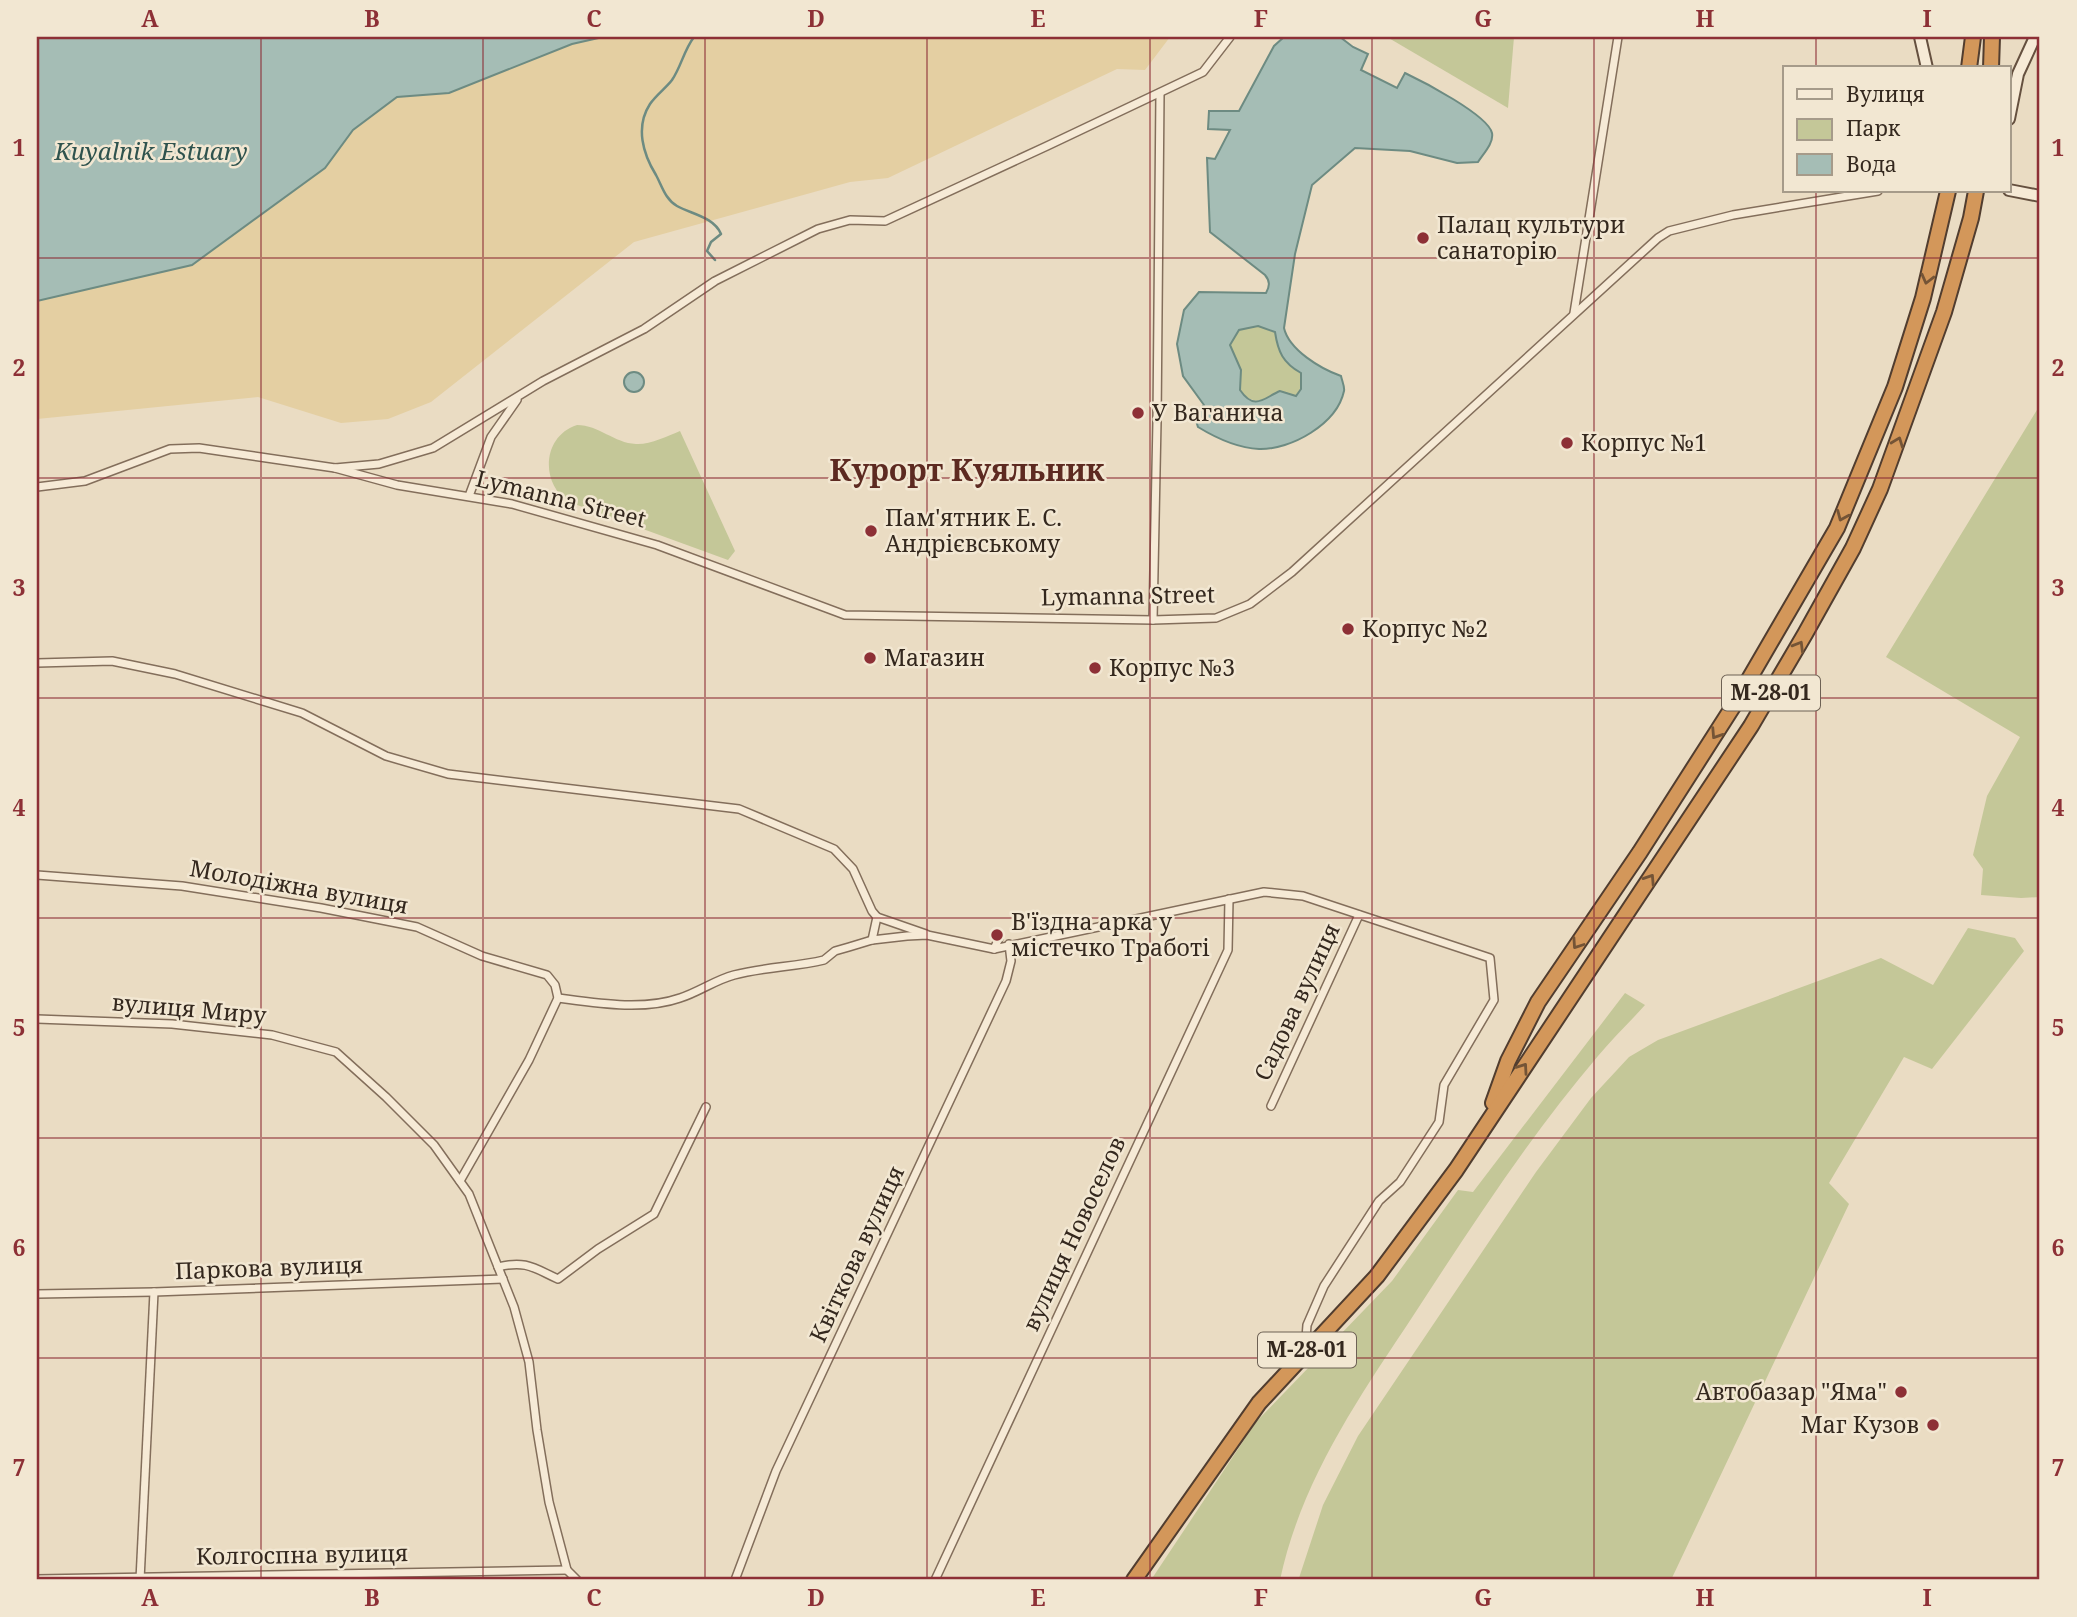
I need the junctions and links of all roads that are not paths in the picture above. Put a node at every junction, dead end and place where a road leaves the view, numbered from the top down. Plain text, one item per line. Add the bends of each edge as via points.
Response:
1 (1230, 37) edge
2 (1618, 37) edge
3 (1920, 37) edge
4 (1973, 37) edge
5 (1993, 40) edge
6 (2036, 43) edge
7 (1927, 66) edge
8 (1969, 66) edge
9 (1992, 66) edge
10 (1160, 93) junction
11 (2010, 114) edge
12 (2010, 190) edge
13 (1872, 192) edge
14 (1948, 192) edge
15 (1976, 192) edge
16 (2040, 197) edge
17 (1574, 313) junction
18 (519, 397) junction
19 (335, 468) junction
20 (37, 487) edge
21 (469, 496) junction
22 (1153, 620) junction
23 (37, 663) edge
24 (37, 875) edge
25 (1229, 899) junction
26 (1359, 915) junction
27 (877, 917) junction
28 (928, 935) junction
29 (999, 938) dead end
30 (872, 940) junction
31 (1009, 944) junction
32 (995, 949) junction
33 (558, 998) junction
34 (37, 1019) edge
35 (1270, 1106) dead end
36 (706, 1107) dead end
37 (1485, 1124) junction
38 (460, 1181) junction
39 (498, 1267) junction
40 (503, 1279) junction
41 (154, 1292) junction
42 (37, 1294) edge
43 (1305, 1352) junction
44 (567, 1570) junction
45 (37, 1579) edge
46 (140, 1579) edge
47 (577, 1580) edge
48 (735, 1580) edge
49 (935, 1580) edge
50 (1134, 1580) edge

1 - 10 street via 1203,72
2 - 17 street
3 - 7 main road
4 - 8 highway
5 - 9 highway
6 - 11 main road via 2018,74
10 - 18 street via 886,220 850,220 818,229 715,281 644,329
10 - 22 street
12 - 16 main road
13 - 17 street, Lymanna Street via 1732,215 1669,231
14 -> 37 highway, М-28-01 via 1923,298 1895,387 1837,528 1734,705 1538,1002 1508,1061
37 -> 15 highway, М-28-01 via 1751,726 1847,558 1914,400 1944,312
17 - 22 street, Lymanna Street via 1272,590 1216,618
18 - 19 street via 433,448 388,462
18 - 21 street via 491,437
19 - 20 street via 198,448 170,449 85,481
19 - 21 street, Lymanna Street via 397,485
21 - 22 street, Lymanna Street via 657,545 845,615
23 - 27 street via 112,661 175,674 302,713 386,756 448,774 739,809 834,849 853,869
24 - 33 street, Молодіжна вулиця via 183,886 416,927 482,956 547,975
25 - 26 street via 1264,892 1303,896
25 - 31 street
25 - 49 street, вулиця Новоселов via 1228,950
26 - 35 street, Садова вулиця
26 - 43 street via 1490,958 1494,1000 1444,1085 1439,1122 1399,1182 1379,1201 1324,1286 1307,1325
27 - 28 street
27 - 30 street
28 - 30 street
28 - 32 street
29 - 32 street
30 - 33 street via 835,951 824,960 735,975 659,1003
31 - 32 street
31 - 48 street, Квіткова вулиця via 1006,981 776,1471
33 - 38 street via 529,1060
34 - 38 street, вулиця Миру via 173,1024 272,1035 336,1052 434,1145
36 - 39 street via 654,1214 558,1279 528,1265
37 - 43 highway, М-28-01 via 1377,1276
38 - 39 street
39 - 40 street
40 - 41 street, Паркова вулиця
40 - 44 street via 529,1362 549,1502
41 - 42 street, Паркова вулиця
41 - 46 street
43 - 50 highway, М-28-01 via 1259,1402
44 - 46 street, Колгоспна вулиця
44 - 47 street
45 - 46 street, Колгоспна вулиця

